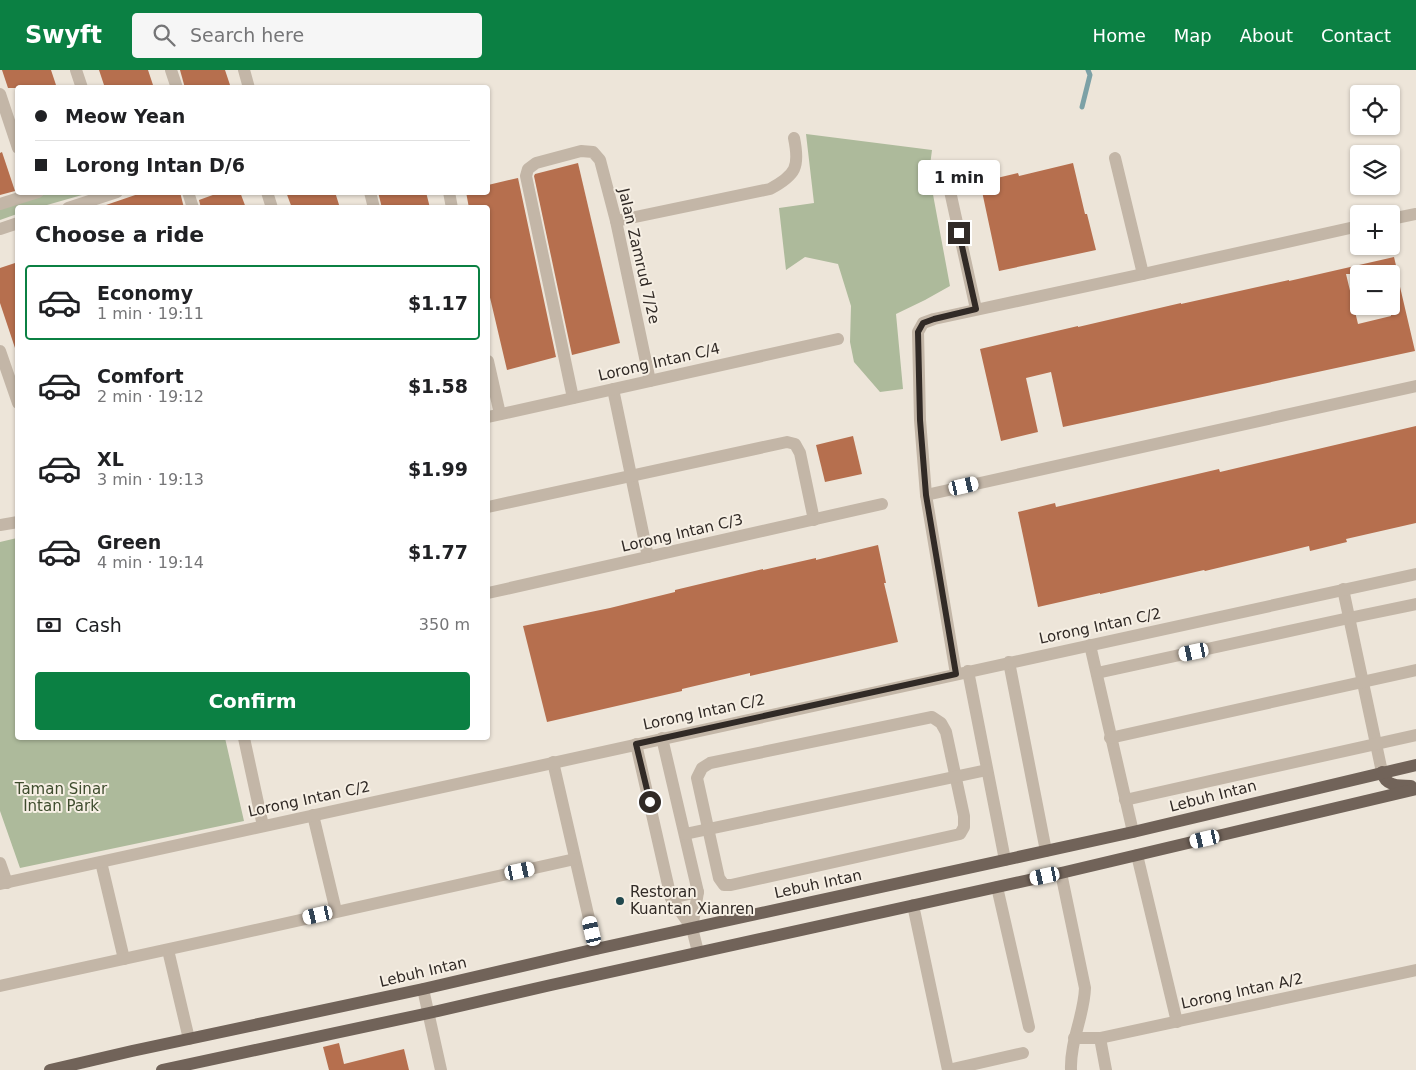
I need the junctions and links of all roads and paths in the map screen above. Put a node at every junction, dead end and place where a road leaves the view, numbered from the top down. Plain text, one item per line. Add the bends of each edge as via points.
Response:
1 (76, 70) edge
2 (171, 70) edge
3 (244, 70) edge
4 (81, 85) edge
5 (176, 85) edge
6 (248, 85) edge
7 (0, 94) edge
8 (794, 138) dead end
9 (15, 139) edge
10 (1115, 158) dead end
11 (948, 182) dead end
12 (28, 195) edge
13 (105, 202) edge
14 (0, 204) edge
15 (86, 205) edge
16 (1416, 214) edge
17 (1400, 217) edge
18 (616, 221) junction
19 (15, 224) edge
20 (1350, 228) edge
21 (0, 229) edge
22 (1143, 274) junction
23 (976, 309) junction
24 (838, 339) dead end
25 (0, 351) edge
26 (490, 380) edge
27 (650, 381) junction
28 (1416, 386) edge
29 (612, 389) junction
30 (15, 394) edge
31 (573, 398) junction
32 (494, 416) edge
33 (630, 476) junction
34 (926, 495) junction
35 (882, 504) dead end
36 (490, 507) edge
37 (814, 520) junction
38 (15, 522) edge
39 (0, 525) edge
40 (648, 557) junction
41 (1416, 574) edge
42 (1343, 589) junction
43 (490, 593) edge
44 (1416, 604) edge
45 (1349, 618) junction
46 (1090, 645) junction
47 (1009, 662) junction
48 (1416, 670) edge
49 (962, 673) junction
50 (1097, 673) junction
51 (1362, 682) junction
52 (1416, 735) edge
53 (662, 738) junction
54 (1110, 738) junction
55 (244, 740) edge
56 (636, 744) junction
57 (1376, 744) junction
58 (553, 762) junction
59 (1416, 764) edge
60 (987, 770) junction
61 (1382, 772) junction
62 (956, 777) junction
63 (1416, 788) edge
64 (1125, 800) junction
65 (314, 815) junction
66 (263, 826) junction
67 (708, 829) junction
68 (1133, 832) junction
69 (685, 834) junction
70 (1046, 852) junction
71 (1137, 855) junction
72 (575, 859) junction
73 (1004, 860) junction
74 (101, 862) junction
75 (0, 863) edge
76 (1061, 873) junction
77 (3, 884) edge
78 (997, 887) junction
79 (698, 892) junction
80 (672, 898) junction
81 (913, 905) junction
82 (336, 911) junction
83 (692, 928) junction
84 (168, 950) junction
85 (596, 950) junction
86 (698, 952) junction
87 (124, 959) junction
88 (1416, 970) edge
89 (0, 986) edge
90 (424, 989) junction
91 (429, 1013) junction
92 (1177, 1022) junction
93 (1029, 1027) dead end
94 (1074, 1038) junction
95 (1100, 1038) junction
96 (189, 1039) junction
97 (1023, 1053) dead end
98 (50, 1070) edge
99 (162, 1070) edge
100 (441, 1070) edge
101 (948, 1070) edge
102 (1071, 1070) edge
103 (1106, 1070) edge

1 - 4 street
2 - 5 street
3 - 6 street
7 - 9 street
8 - 18 street via 795,170 786,181 770,189
10 - 22 street
11 - 23 street
12 - 14 street
13 - 15 street
16 - 17 street
18 - 27 street, Jalan Zamrud 7/2e
18 - 31 street, Jalan Zamrud 7/2e via 600,160 593,152 581,151 528,169 526,176
19 - 21 street
20 - 22 street
22 - 23 street
23 - 34 street via 923,323 918,332
24 - 27 street, Lorong Intan C/4
25 - 30 street
26 - 32 street
27 - 29 street, Lorong Intan C/4
28 - 34 street
29 - 31 street, Lorong Intan C/4
29 - 33 street
31 - 32 street, Lorong Intan C/4
33 - 36 street
33 - 37 street via 787,442 796,444
33 - 40 street
34 - 49 street
35 - 37 street, Lorong Intan C/3
37 - 40 street, Lorong Intan C/3
38 - 39 street
40 - 43 street, Lorong Intan C/3
41 - 42 street, Lorong Intan C/2
42 - 45 street
42 - 46 street, Lorong Intan C/2
44 - 45 street
45 - 50 street
45 - 51 street
46 - 47 street, Lorong Intan C/2
46 - 50 street
47 - 49 street, Lorong Intan C/2
47 - 70 street
48 - 51 street
49 - 53 street, Lorong Intan C/2
49 - 60 street
50 - 54 street
51 - 54 street
51 - 57 street
52 - 57 street
53 - 56 street, Lorong Intan C/2
53 - 69 street
54 - 64 street
55 - 66 street
56 - 58 street, Lorong Intan C/2
56 - 80 street
57 - 61 street
57 - 64 street
58 - 65 street, Lorong Intan C/2
58 - 72 street
59 - 61 main road, Lebuh Intan
60 - 62 street
60 - 73 street
61 - 63 main road via 1387,782
61 - 68 main road, Lebuh Intan
62 - 67 street
62 - 67 street via 964,816 960,834 732,885 724,885 719,878
62 - 67 street via 946,732 941,722 932,717 710,763 702,768 697,778
63 - 71 main road
64 - 68 street
65 - 66 street, Lorong Intan C/2
65 - 82 street
66 - 74 street, Lorong Intan C/2
67 - 69 street
68 - 70 main road, Lebuh Intan
69 - 79 street
70 - 73 main road, Lebuh Intan
71 - 76 main road
71 - 92 street
72 - 82 street
72 - 85 street
73 - 83 main road, Lebuh Intan
74 - 77 street, Lorong Intan C/2
74 - 87 street
75 - 77 street
76 - 78 main road
76 - 94 street via 1085,988
78 - 81 main road
78 - 93 street
79 - 80 street
79 - 83 street
80 - 83 street
81 - 86 main road
81 - 101 street
82 - 84 street
83 - 85 main road, Lebuh Intan
83 - 86 street
84 - 87 street
84 - 96 street
85 - 90 main road, Lebuh Intan
86 - 91 main road
87 - 89 street
88 - 92 street, Lorong Intan A/2
90 - 91 street
90 - 96 main road, Lebuh Intan
91 - 99 main road
91 - 100 street
92 - 95 street, Lorong Intan A/2
94 - 95 street, Lorong Intan A/2
94 - 102 street
95 - 103 street
96 - 98 main road, Lebuh Intan
97 - 101 street

